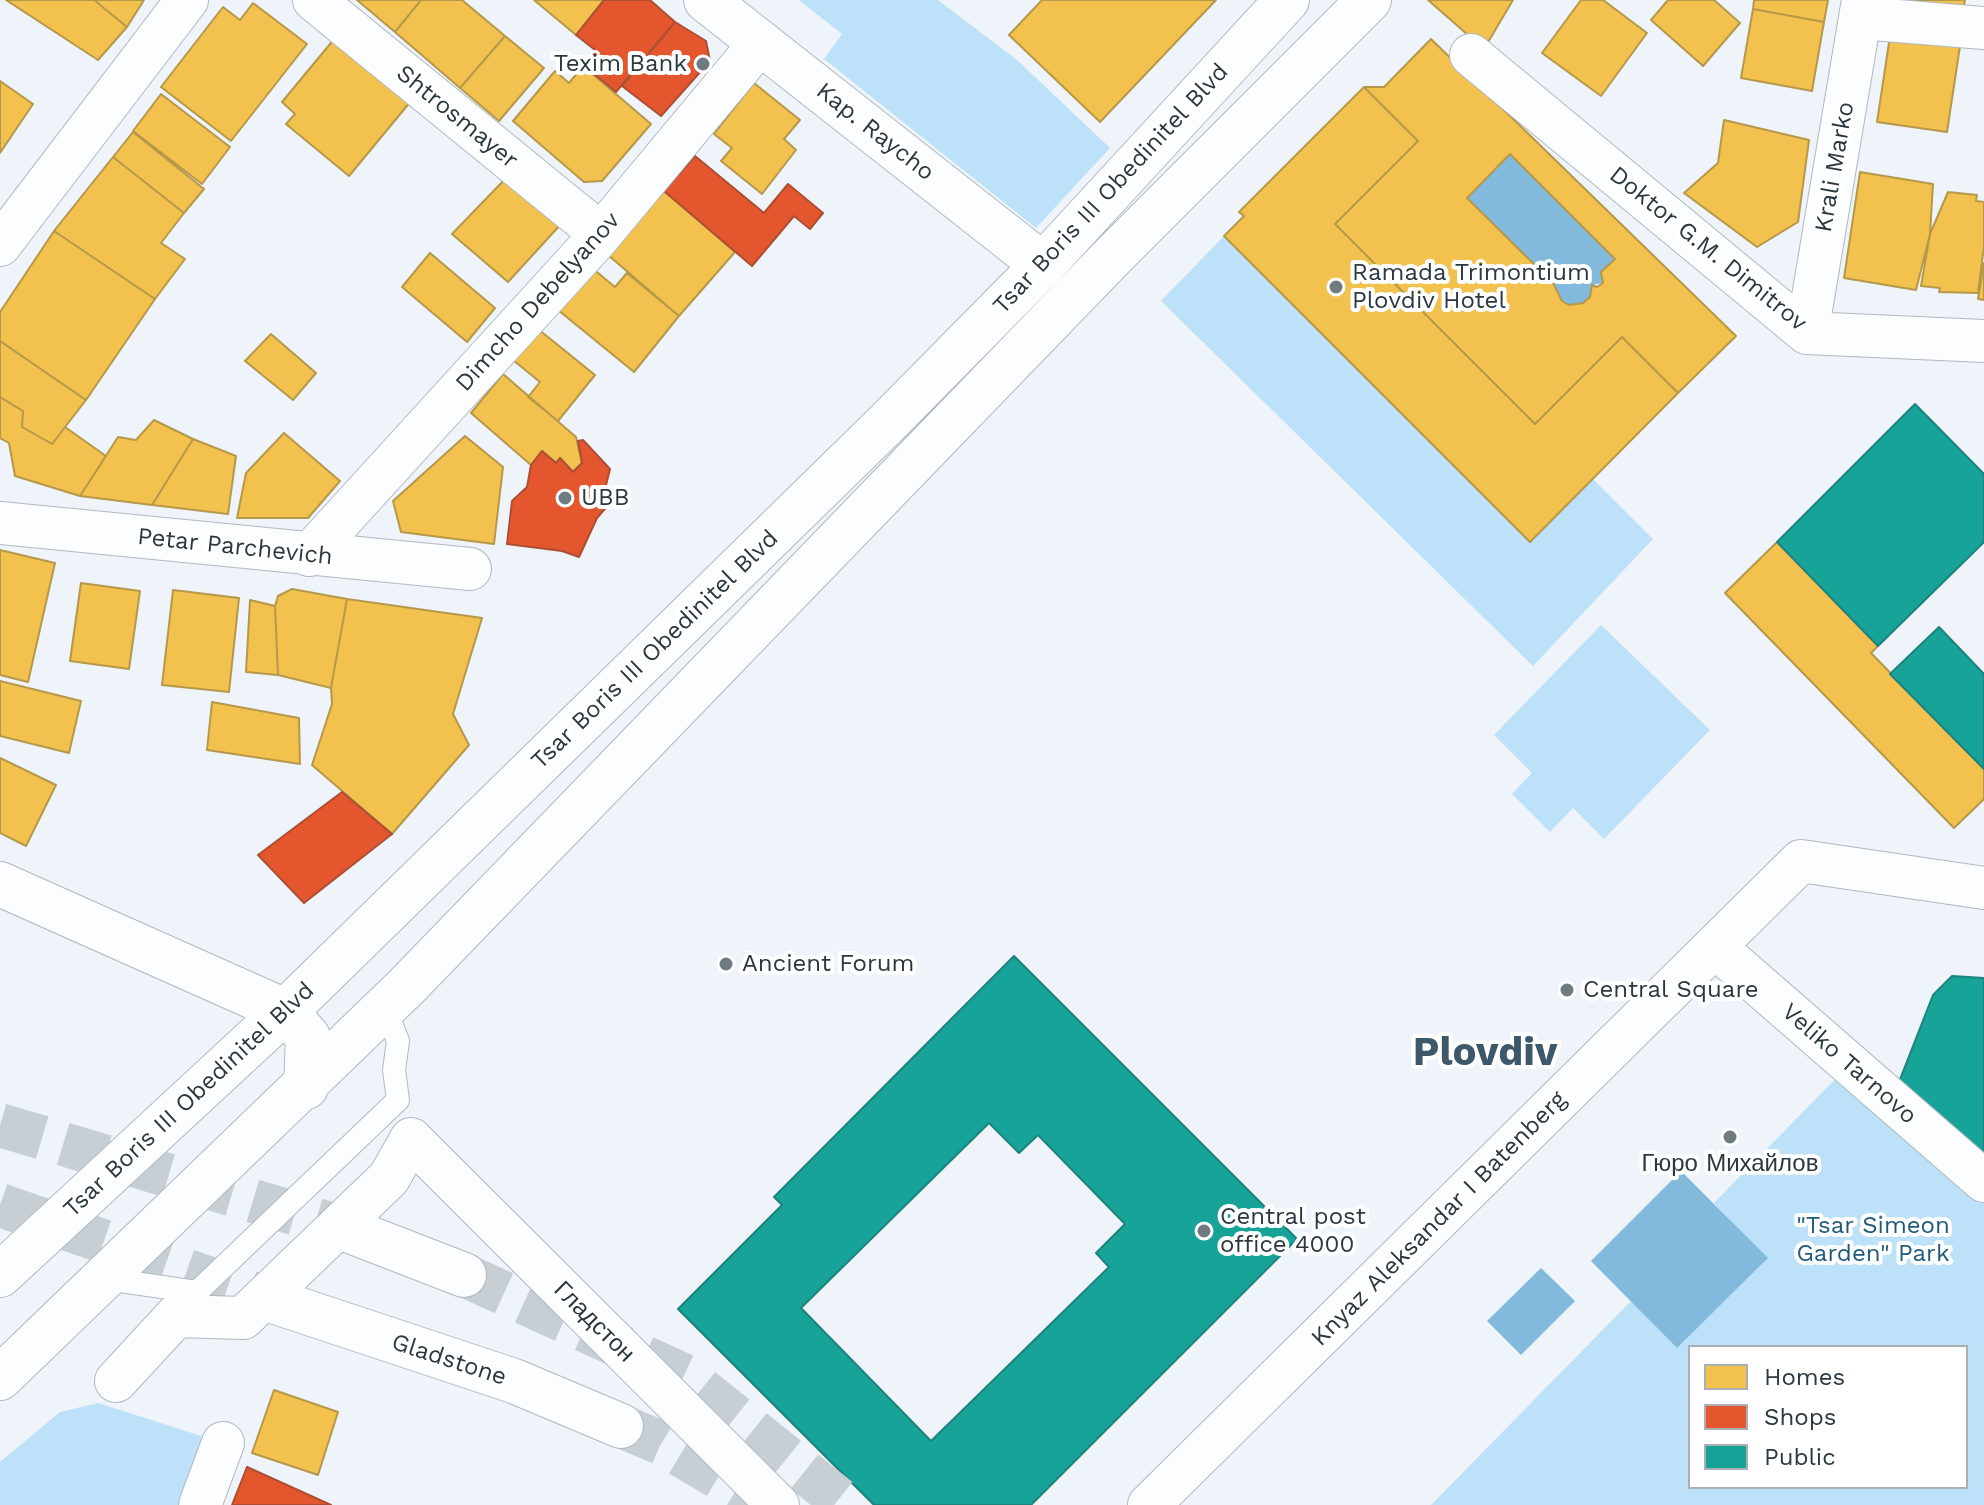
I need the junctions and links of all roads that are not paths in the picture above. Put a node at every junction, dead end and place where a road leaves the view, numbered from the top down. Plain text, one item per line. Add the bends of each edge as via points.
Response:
1 (187, 0) edge
2 (314, 0) edge
3 (706, 0) edge
4 (1287, 0) edge
5 (1369, 0) edge
6 (1862, 9) edge
7 (1984, 28) edge
8 (761, 42) junction
9 (1471, 55) dead end
10 (601, 234) junction
11 (0, 245) edge
12 (1043, 265) junction
13 (1807, 333) junction
14 (1984, 341) edge
15 (0, 523) edge
16 (309, 555) junction
17 (470, 569) dead end
18 (0, 884) edge
19 (1984, 888) edge
20 (1715, 947) junction
21 (385, 1008) junction
22 (285, 1011) junction
23 (306, 1087) junction
24 (1984, 1181) edge
25 (340, 1227) tunnel mouth
26 (0, 1275) edge
27 (464, 1275) tunnel mouth
28 (106, 1279) junction
29 (276, 1302) tunnel mouth
30 (0, 1378) edge
31 (116, 1381) dead end
32 (621, 1426) tunnel mouth
33 (223, 1443) dead end
34 (200, 1505) edge
35 (778, 1505) edge
36 (1149, 1505) edge

1 - 11 street
2 - 10 street, Shtrosmayer
3 - 8 main road, Kap. Raycho
4 - 12 main road, Tsar Boris III Obedinitel Blvd
5 - 21 main road, Tsar Boris III Obedinitel Blvd via 1113,256
6 - 7 street
6 - 13 street, Krali Marko
8 - 10 street, Dimcho Debelyanov
8 - 12 main road, Kap. Raycho
9 - 13 street, Doktor G.M. Dimitrov
10 - 16 street, Dimcho Debelyanov
12 - 22 main road, Tsar Boris III Obedinitel Blvd
13 - 14 street, Doktor G.M. Dimitrov
15 - 16 street, Petar Parchevich
16 - 17 street, Petar Parchevich
18 - 22 main road
19 - 20 street, Knyaz Aleksandar I Batenberg via 1801,861
20 - 24 street, Veliko Tarnovo
20 - 36 street, Knyaz Aleksandar I Batenberg
21 - 23 main road, Tsar Boris III Obedinitel Blvd
21 - 28 lane via 398,1041 398,1100 197,1292
22 - 23 main road via 308,1037
22 - 26 main road, Tsar Boris III Obedinitel Blvd
23 - 28 main road
25 - 27 main road
28 - 30 main road
29 - 32 main road, Gladstone via 514,1381
31 - 35 street, Гладстон via 176,1316 243,1318 389,1178 411,1139
33 - 34 street

